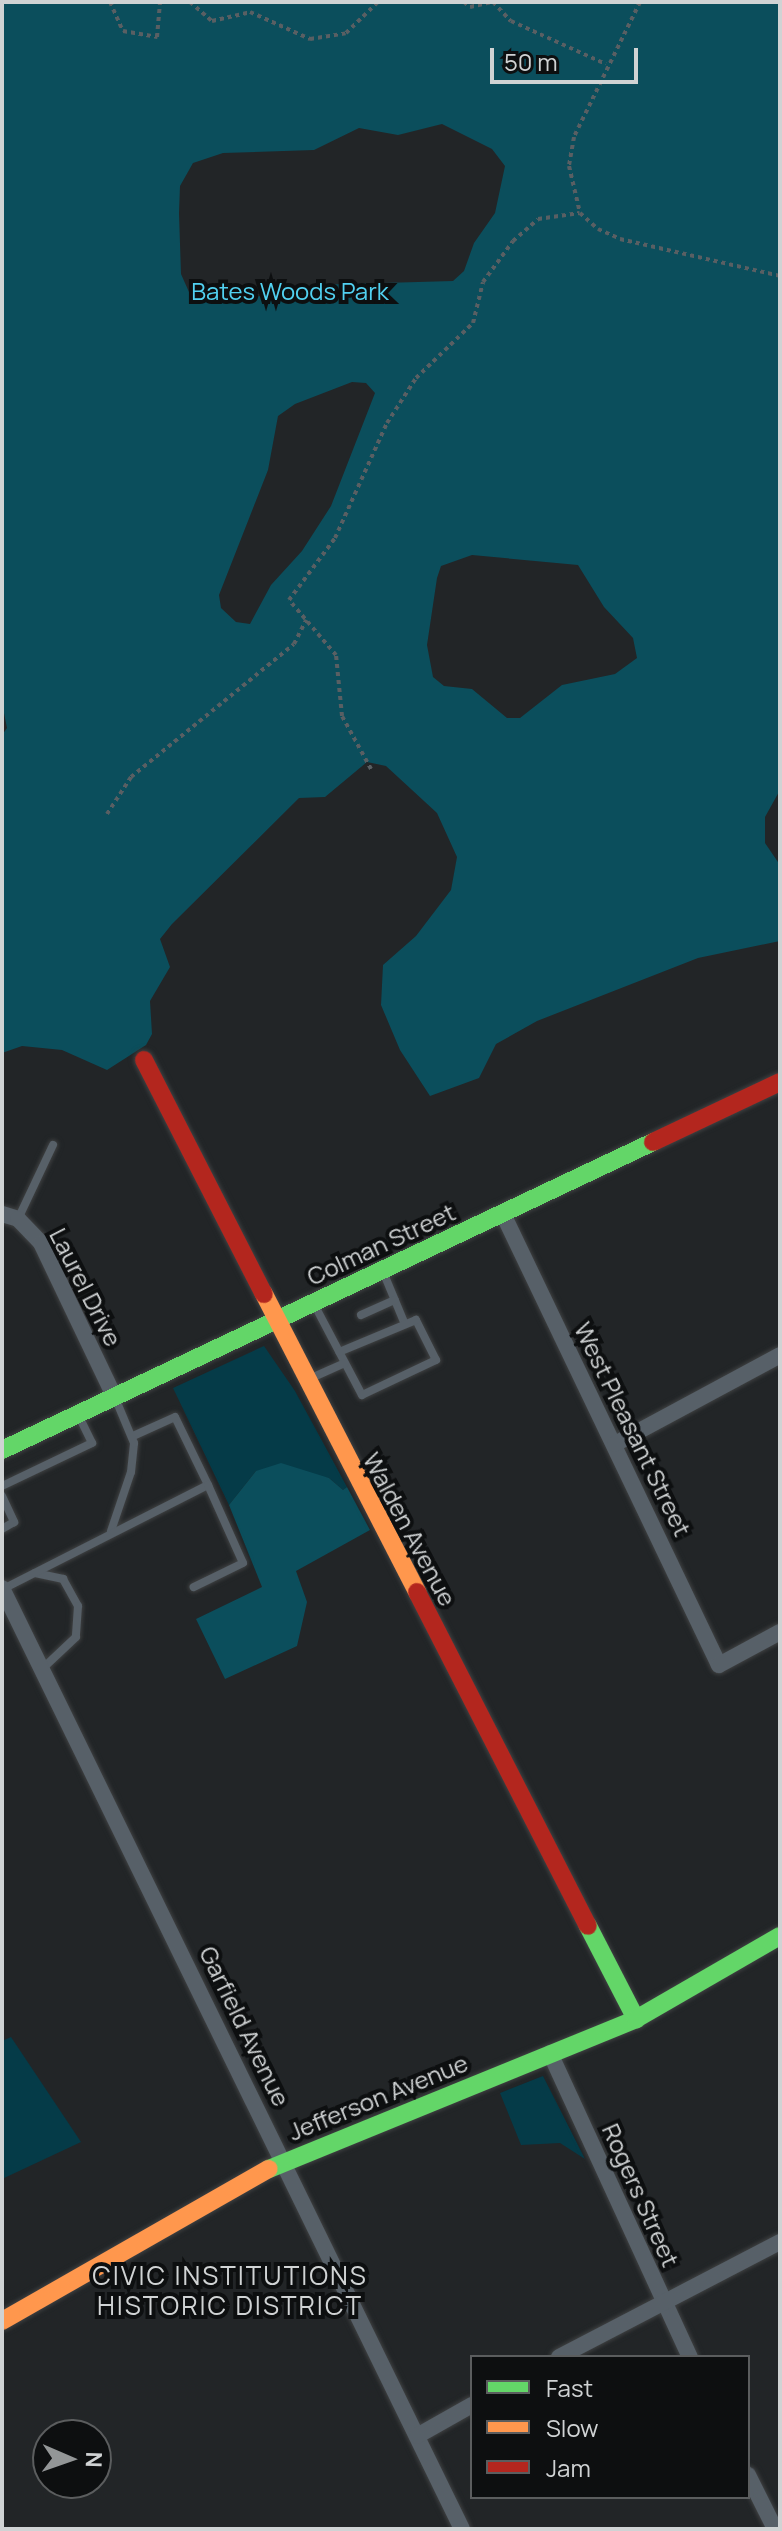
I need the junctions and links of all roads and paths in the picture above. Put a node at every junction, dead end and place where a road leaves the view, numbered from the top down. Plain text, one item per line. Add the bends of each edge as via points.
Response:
1 (110, 2) edge
2 (160, 2) edge
3 (190, 2) edge
4 (378, 2) edge
5 (464, 2) edge
6 (492, 2) edge
7 (640, 2) edge
8 (606, 64) junction
9 (580, 213) junction
10 (780, 276) edge
11 (306, 619) junction
12 (371, 769) dead end
13 (107, 814) dead end
14 (144, 1060) dead end
15 (780, 1082) edge
16 (53, 1145) dead end
17 (503, 1214) junction
18 (10, 1216) edge
19 (382, 1270) junction
20 (395, 1300) junction
21 (313, 1303) junction
22 (361, 1315) dead end
23 (274, 1320) junction
24 (404, 1322) junction
25 (339, 1352) junction
26 (780, 1355) edge
27 (345, 1363) junction
28 (305, 1380) junction
29 (114, 1396) junction
30 (78, 1413) junction
31 (133, 1436) junction
32 (615, 1444) junction
33 (2, 1450) edge
34 (208, 1485) junction
35 (2, 1486) edge
36 (2, 1496) edge
37 (2, 1529) edge
38 (111, 1532) junction
39 (35, 1573) junction
40 (194, 1587) dead end
41 (2, 1588) edge
42 (780, 1632) edge
43 (42, 1669) junction
44 (780, 1936) edge
45 (636, 2019) junction
46 (550, 2053) junction
47 (284, 2161) junction
48 (780, 2242) edge
49 (662, 2300) junction
50 (2, 2321) edge
51 (563, 2355) edge
52 (689, 2355) edge
53 (470, 2406) edge
54 (417, 2436) junction
55 (750, 2479) edge
56 (462, 2529) edge
57 (775, 2529) edge

1 - 2 path via 123,31 157,37
3 - 4 path via 212,21 250,12 310,39 346,33
5 - 6 path via 470,7
6 - 8 path via 511,21
7 - 8 path
8 - 9 path via 574,137 569,166
9 - 10 path via 620,239
9 - 11 path via 538,219 513,241 483,282 473,323 416,378 375,447 364,483 335,538 289,600
11 - 12 path via 336,655 342,716
11 - 13 path via 294,644 131,777
14 - 23 main road, Walden Avenue
15 - 17 main road, Colman Street
16 - 18 lane
17 - 19 main road, Colman Street
17 - 32 street, West Pleasant Street
18 - 29 street, Laurel Drive via 41,1243
19 - 20 lane
19 - 21 main road, Colman Street
20 - 22 lane
20 - 24 lane
21 - 23 main road, Colman Street
21 - 25 lane via 332,1328
23 - 28 main road, Walden Avenue
23 - 29 main road, Colman Street
24 - 25 lane
24 - 27 lane via 416,1320 436,1360 362,1395
25 - 27 lane
26 - 32 street
27 - 28 lane
28 - 45 main road, Walden Avenue
29 - 30 main road, Colman Street
29 - 31 lane
30 - 33 main road, Colman Street
30 - 35 lane via 92,1443
31 - 34 lane via 175,1417
31 - 38 lane via 131,1472
32 - 42 street, West Pleasant Street via 719,1665
34 - 38 lane
34 - 40 lane via 243,1563
36 - 37 lane via 14,1522
38 - 39 lane
39 - 41 lane
39 - 43 lane via 63,1579 78,1606 76,1637
41 - 43 street, Garfield Avenue
43 - 47 street, Garfield Avenue
44 - 45 main road, Jefferson Avenue
45 - 46 main road, Jefferson Avenue
46 - 47 main road, Jefferson Avenue
46 - 49 street, Rogers Street
47 - 50 main road, Jefferson Avenue
47 - 54 street, Garfield Avenue
48 - 49 street
49 - 51 street
49 - 52 street, Rogers Street
53 - 54 street
54 - 56 street, Garfield Avenue
55 - 57 street

